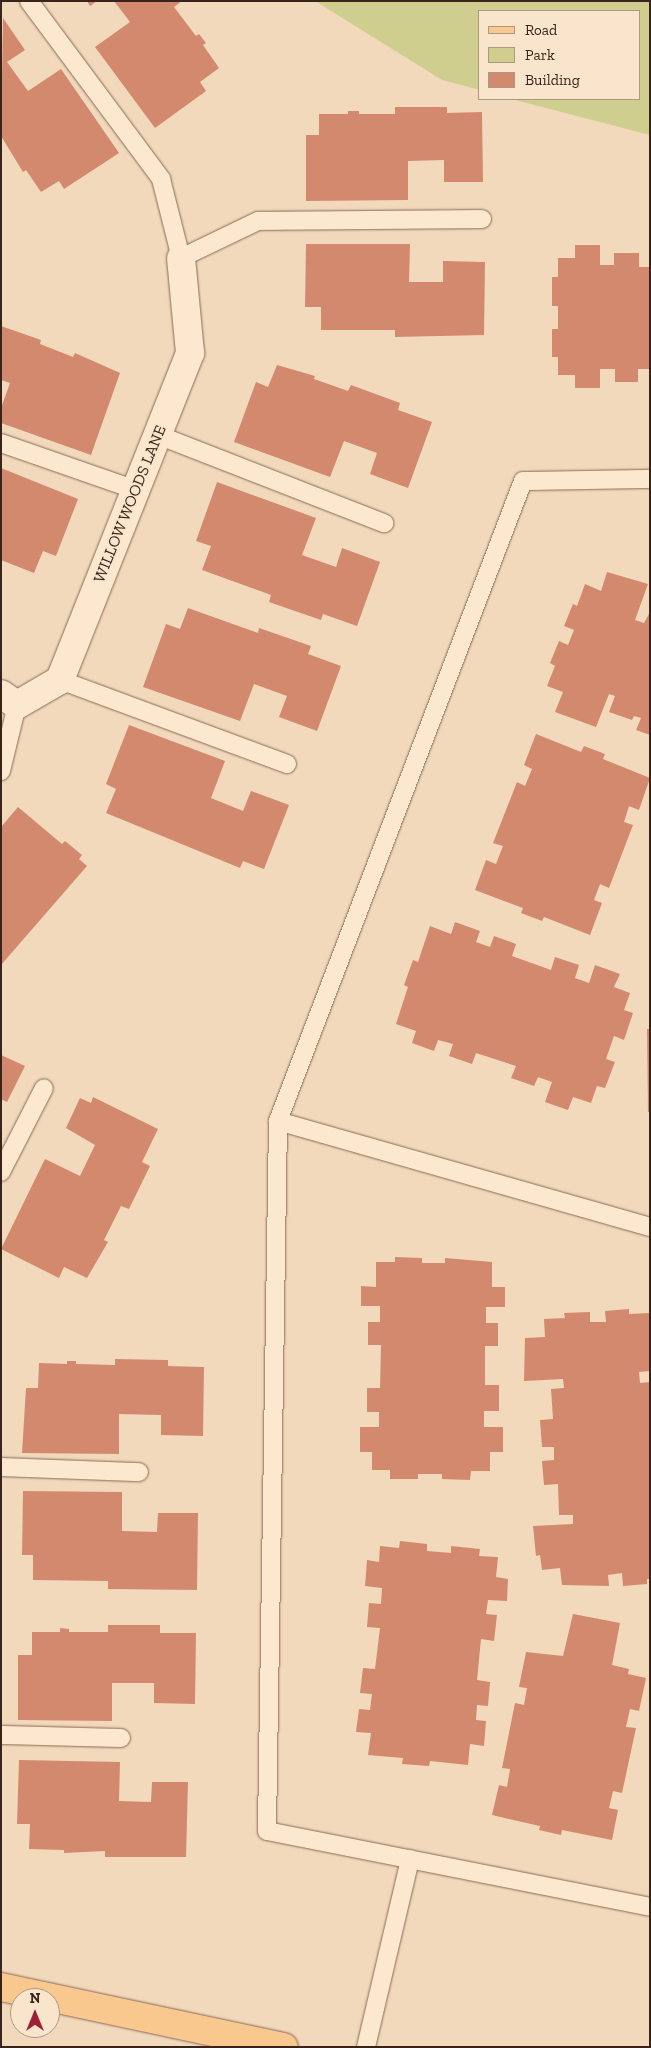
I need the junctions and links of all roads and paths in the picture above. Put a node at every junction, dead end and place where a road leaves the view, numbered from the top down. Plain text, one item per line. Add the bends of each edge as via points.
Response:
1 (29, 1) edge
2 (482, 219) dead end
3 (181, 258) junction
4 (158, 435) junction
5 (1, 443) edge
6 (650, 479) edge
7 (136, 490) junction
8 (384, 523) dead end
9 (60, 680) junction
10 (9, 700) edge
11 (287, 764) dead end
12 (1, 771) edge
13 (44, 1088) dead end
14 (278, 1122) junction
15 (1, 1172) edge
16 (650, 1227) edge
17 (1, 1467) edge
18 (139, 1472) dead end
19 (1, 1735) edge
20 (121, 1738) dead end
21 (410, 1859) junction
22 (650, 1907) edge
23 (1, 1987) edge
24 (284, 2047) edge
25 (366, 2047) edge

1 - 3 lane via 161,179
2 - 3 lane via 258,221
3 - 4 street, WILLOW WOODS LANE via 190,353
4 - 7 street, WILLOW WOODS LANE
4 - 8 lane
5 - 7 lane
6 - 14 lane via 523,480
7 - 9 street, WILLOW WOODS LANE
9 - 10 street
9 - 11 lane
10 - 12 lane
13 - 15 lane
14 - 16 lane
14 - 21 lane via 267,1831
17 - 18 lane
19 - 20 lane
21 - 22 lane
21 - 25 lane
23 - 24 main road

